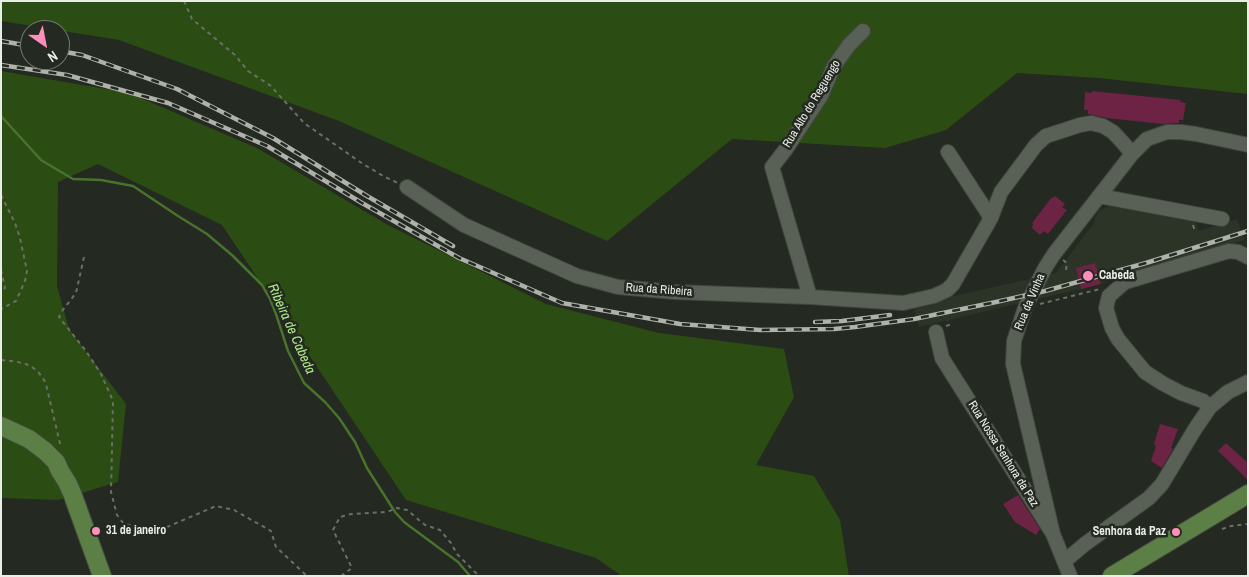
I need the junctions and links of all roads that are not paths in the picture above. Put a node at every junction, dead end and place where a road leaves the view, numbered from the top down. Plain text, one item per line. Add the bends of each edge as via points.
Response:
1 (863, 31) dead end
2 (1248, 144) edge
3 (948, 152) dead end
4 (1132, 154) junction
5 (407, 187) road end
6 (1099, 196) junction
7 (991, 218) junction
8 (1222, 220) dead end
9 (1248, 257) edge
10 (810, 297) junction
11 (936, 332) dead end
12 (1248, 382) edge
13 (1210, 407) junction
14 (1, 426) edge
15 (1, 436) edge
16 (60, 472) junction
17 (1248, 494) edge
18 (1053, 534) junction
19 (93, 550) junction
20 (1064, 561) junction
21 (91, 576) edge
22 (102, 576) edge
23 (1070, 576) edge
24 (1112, 576) edge

1 - 10 street, Rua Alto do Reguengo via 834,66 821,96 772,167
2 - 4 street via 1167,132 1148,139
3 - 7 street
4 - 6 street, Rua da Vinha
4 - 7 street via 1112,132 1091,123 1046,136 1001,192
5 - 10 street, Rua da Ribeira via 464,225 577,276 618,287
6 - 8 street
6 - 18 street, Rua da Vinha via 1045,268 1025,308 1014,341 1013,364
7 - 10 street, Rua da Ribeira via 953,284 934,296 903,303
9 - 13 street via 1229,252 1124,282 1109,296 1106,308 1112,328 1145,372
11 - 18 street, Rua Nossa Senhora da Paz via 942,358
12 - 13 street via 1228,392
13 - 20 street via 1162,484
14 - 16 main road via 29,439 45,451 56,462
15 - 16 main road via 28,449
16 - 19 main road via 72,492
17 - 24 main road
18 - 20 street, Rua Nossa Senhora da Paz
19 - 21 street
19 - 22 main road
20 - 23 street, Rua Nossa Senhora da Paz

